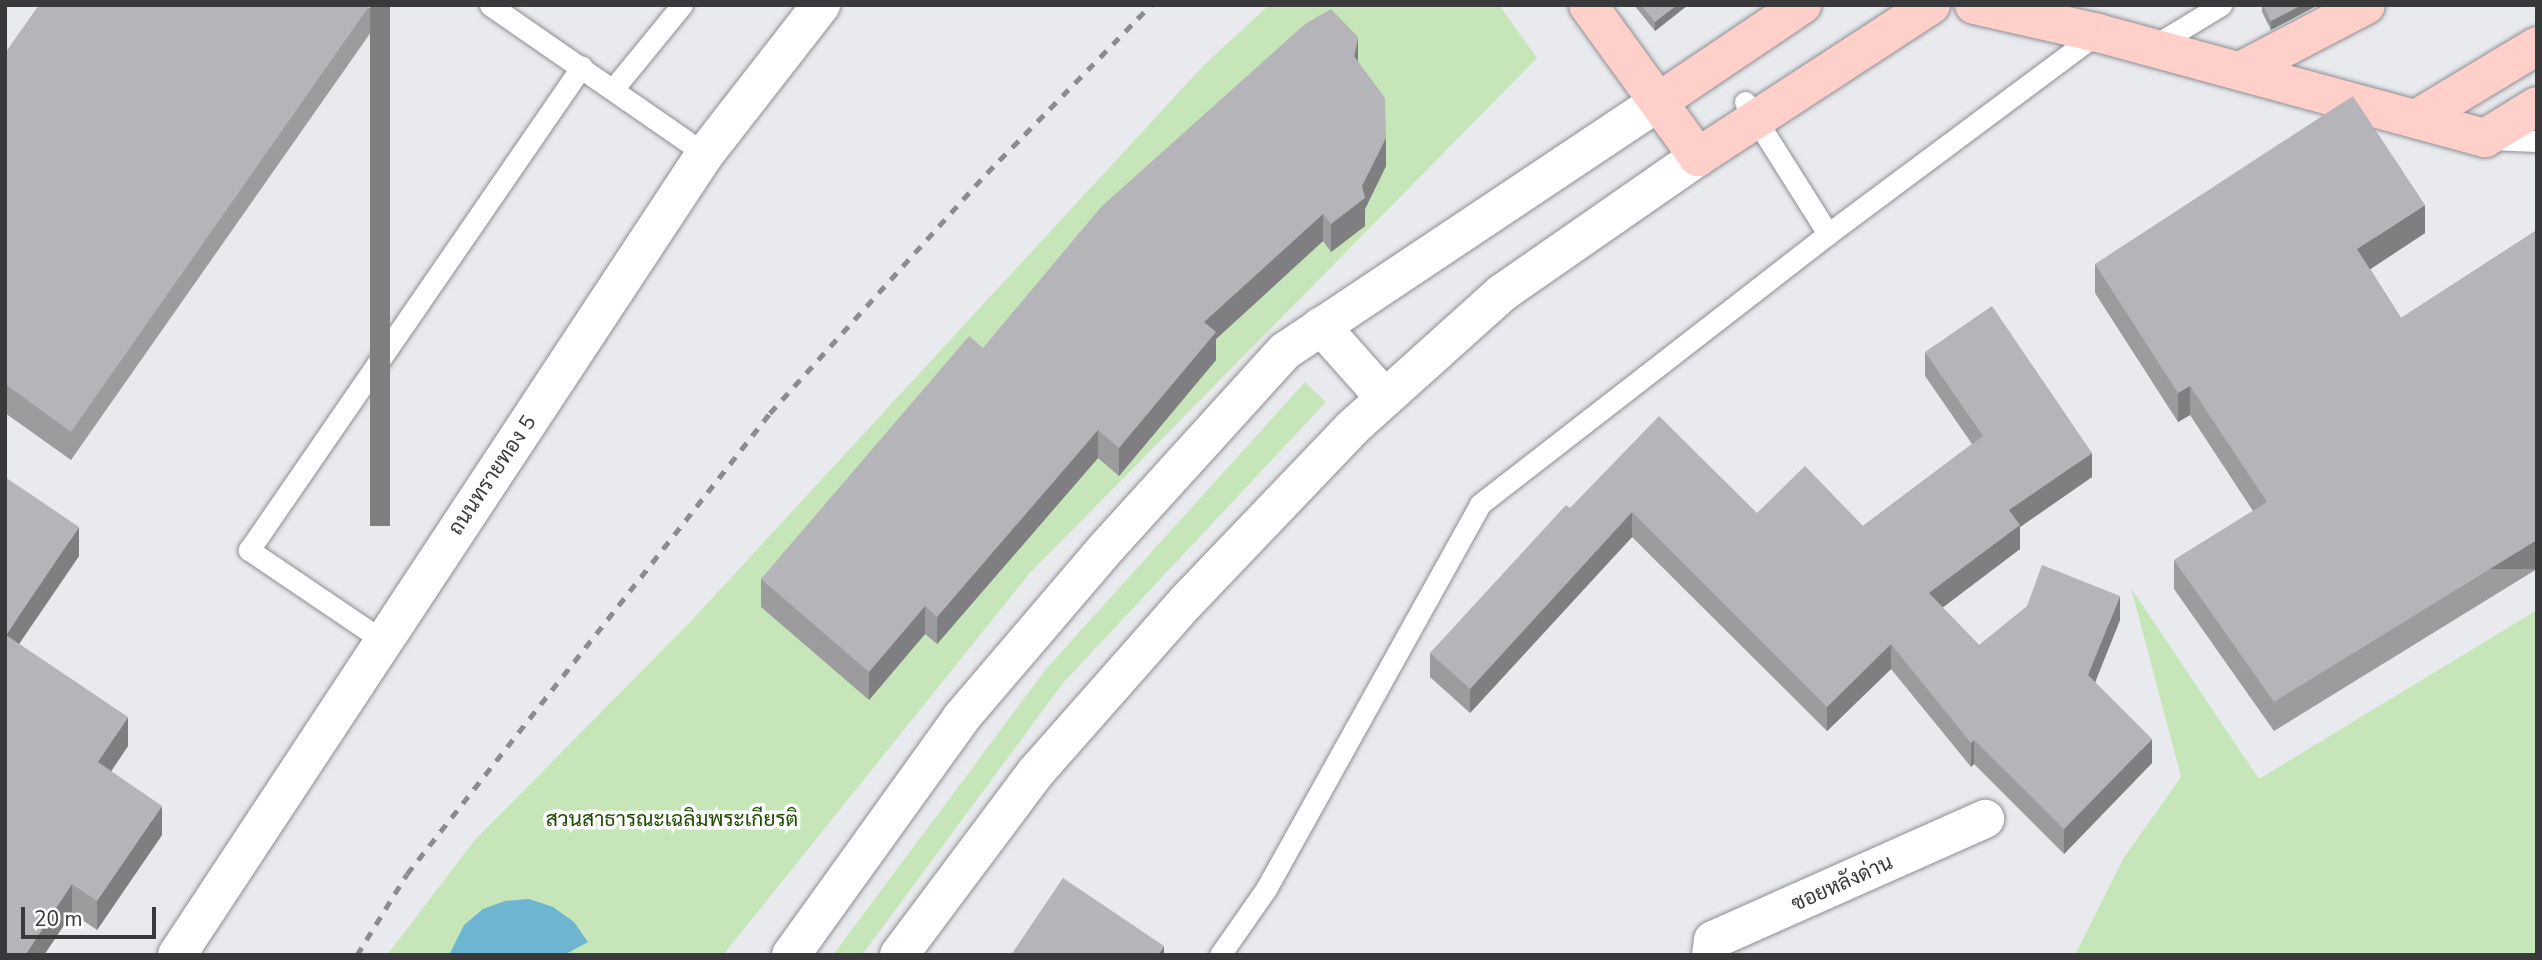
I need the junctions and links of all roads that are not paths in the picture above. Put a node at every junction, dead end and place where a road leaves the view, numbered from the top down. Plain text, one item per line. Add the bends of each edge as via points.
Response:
1 (490, 5) edge
2 (682, 5) edge
3 (821, 5) edge
4 (1588, 5) edge
5 (1802, 5) edge
6 (1931, 5) edge
7 (1975, 5) edge
8 (2221, 5) edge
9 (2366, 5) edge
10 (2098, 33) junction
11 (2537, 46) edge
12 (2152, 47) junction
13 (582, 66) junction
14 (2241, 71) junction
15 (614, 88) junction
16 (1658, 102) junction
17 (2537, 106) edge
18 (1750, 111) junction
19 (2416, 120) junction
20 (2486, 138) junction
21 (2537, 141) edge
22 (705, 154) junction
23 (1698, 157) junction
24 (1828, 234) junction
25 (1321, 326) junction
26 (1385, 398) junction
27 (382, 640) junction
28 (1985, 819) dead end
29 (177, 955) edge
30 (790, 955) edge
31 (899, 955) edge
32 (1220, 955) edge
33 (1711, 955) edge

1 - 13 lane
2 - 15 lane
3 - 22 main road, ถนนทรายทอง 5
4 - 16 highway
5 - 16 highway
6 - 18 highway
7 - 10 highway
8 - 12 lane
9 - 14 highway
10 - 12 highway
10 - 24 lane
11 - 19 highway
12 - 14 highway
13 - 15 lane
13 - 27 lane via 249,550
14 - 19 highway
15 - 22 lane
16 - 23 highway
16 - 25 main road
17 - 20 highway
18 - 23 highway
18 - 24 lane
19 - 20 highway
20 - 21 lane
22 - 27 main road, ถนนทรายทอง 5
23 - 26 main road via 1502,293
24 - 32 lane via 1480,504 1266,889
25 - 26 main road
25 - 30 main road via 1285,351 1108,546 961,718
26 - 31 main road via 1186,602 1036,772
27 - 29 main road, ถนนทรายทอง 5
28 - 33 main road, ซอยหลังด่าน via 1713,940

